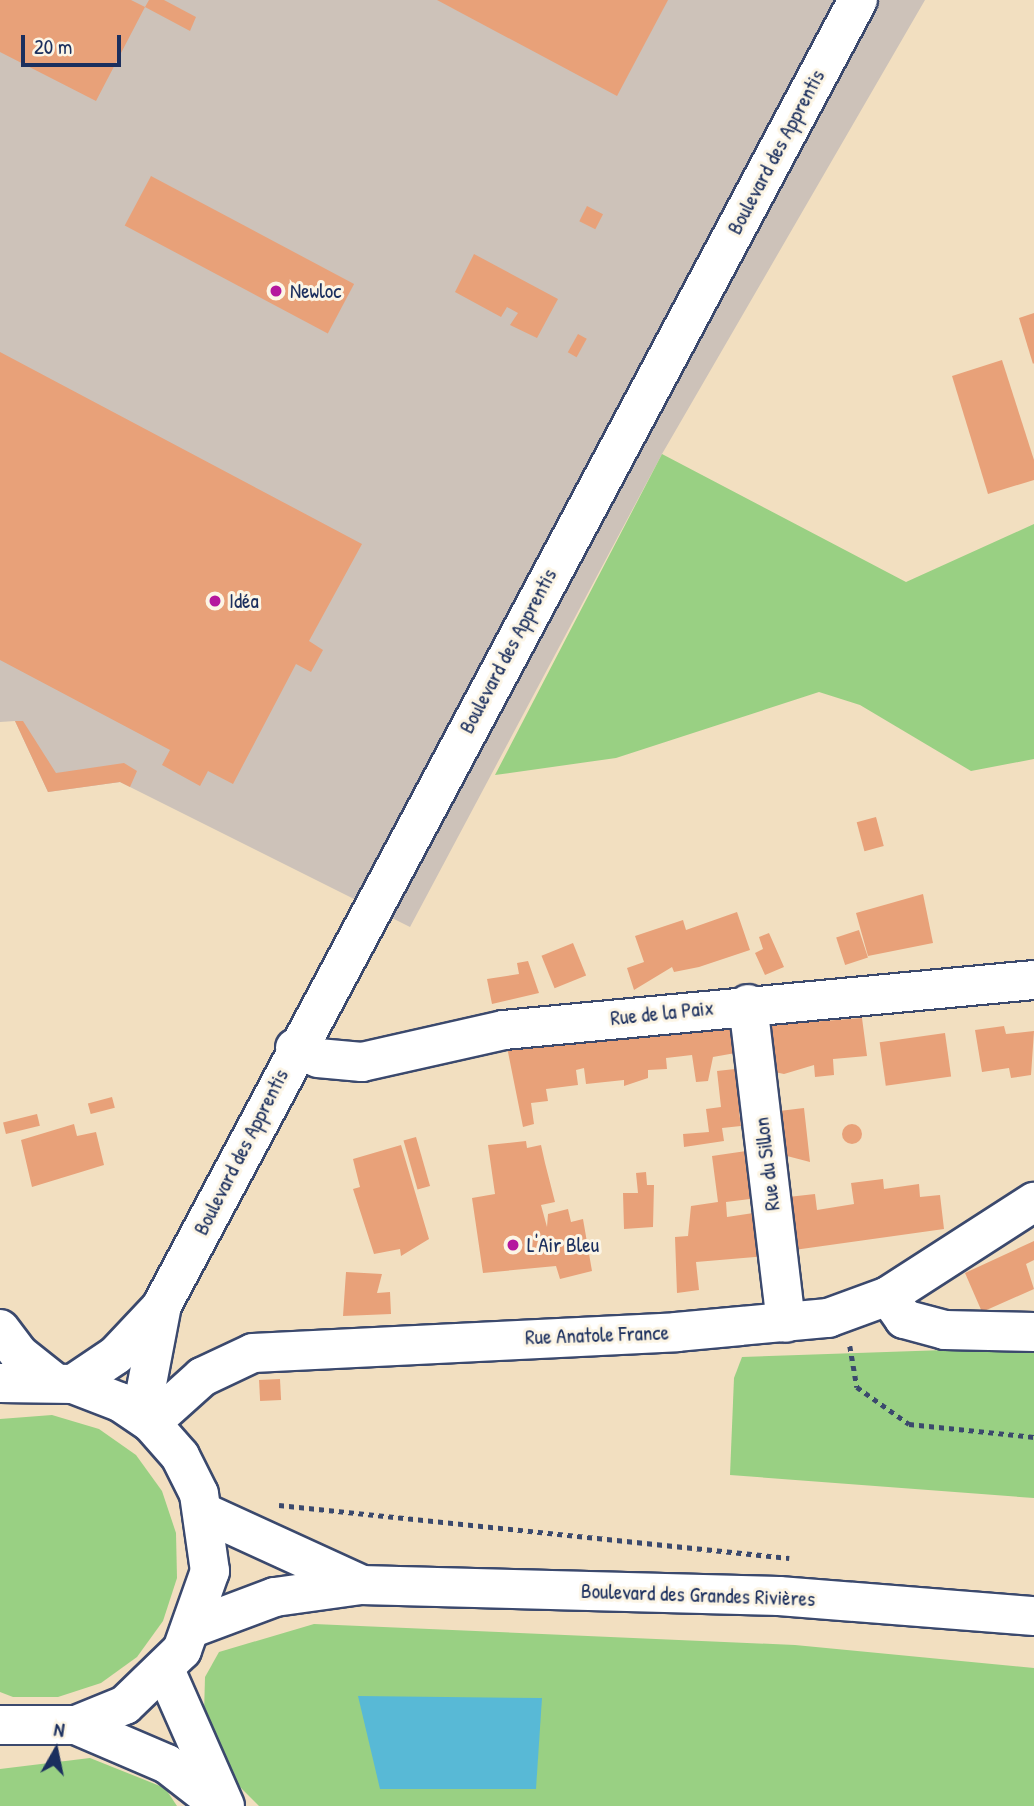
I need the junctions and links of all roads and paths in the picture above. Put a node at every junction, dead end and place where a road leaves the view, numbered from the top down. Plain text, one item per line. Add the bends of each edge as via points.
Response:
1 (858, 0) edge
2 (1034, 980) edge
3 (748, 1004) junction
4 (295, 1048) junction
5 (1034, 1202) edge
6 (888, 1296) junction
7 (162, 1305) junction
8 (828, 1318) junction
9 (786, 1323) junction
10 (0, 1329) edge
11 (1034, 1332) edge
12 (63, 1382) junction
13 (0, 1383) edge
14 (146, 1419) junction
15 (1034, 1437) edge
16 (270, 1503) dead end
17 (205, 1513) junction
18 (802, 1559) dead end
19 (362, 1585) junction
20 (1034, 1616) edge
21 (195, 1627) junction
22 (166, 1672) junction
23 (76, 1725) junction
24 (6, 1731) edge
25 (223, 1806) edge

1 - 4 main road, Boulevard des Apprentis
2 - 3 main road, Rue de la Paix
3 - 4 main road, Rue de la Paix via 504,1030 362,1062 318,1058
3 - 9 main road, Rue du Sillon
4 - 7 main road, Boulevard des Apprentis
5 - 6 main road, Rue Anatole France
6 - 8 main road, Rue Anatole France
6 - 11 main road via 904,1319 945,1329
7 - 12 main road, Boulevard des Apprentis via 116,1355
7 - 14 main road, Boulevard des Apprentis
8 - 9 main road, Rue Anatole France
8 - 15 path via 853,1351 857,1387 909,1424
9 - 14 main road, Rue Anatole France via 253,1353 202,1377
10 - 12 main road via 19,1354
12 - 13 main road
12 - 14 main road
14 - 17 main road via 180,1456
16 - 18 path
17 - 19 main road, Boulevard des Grandes Rivières
17 - 21 main road via 210,1571
19 - 20 main road, Boulevard des Grandes Rivières via 779,1596
19 - 21 main road, Boulevard des Grandes Rivières via 275,1597
21 - 22 main road
22 - 23 main road via 125,1705
22 - 25 main road
23 - 24 main road
23 - 25 main road via 167,1764

